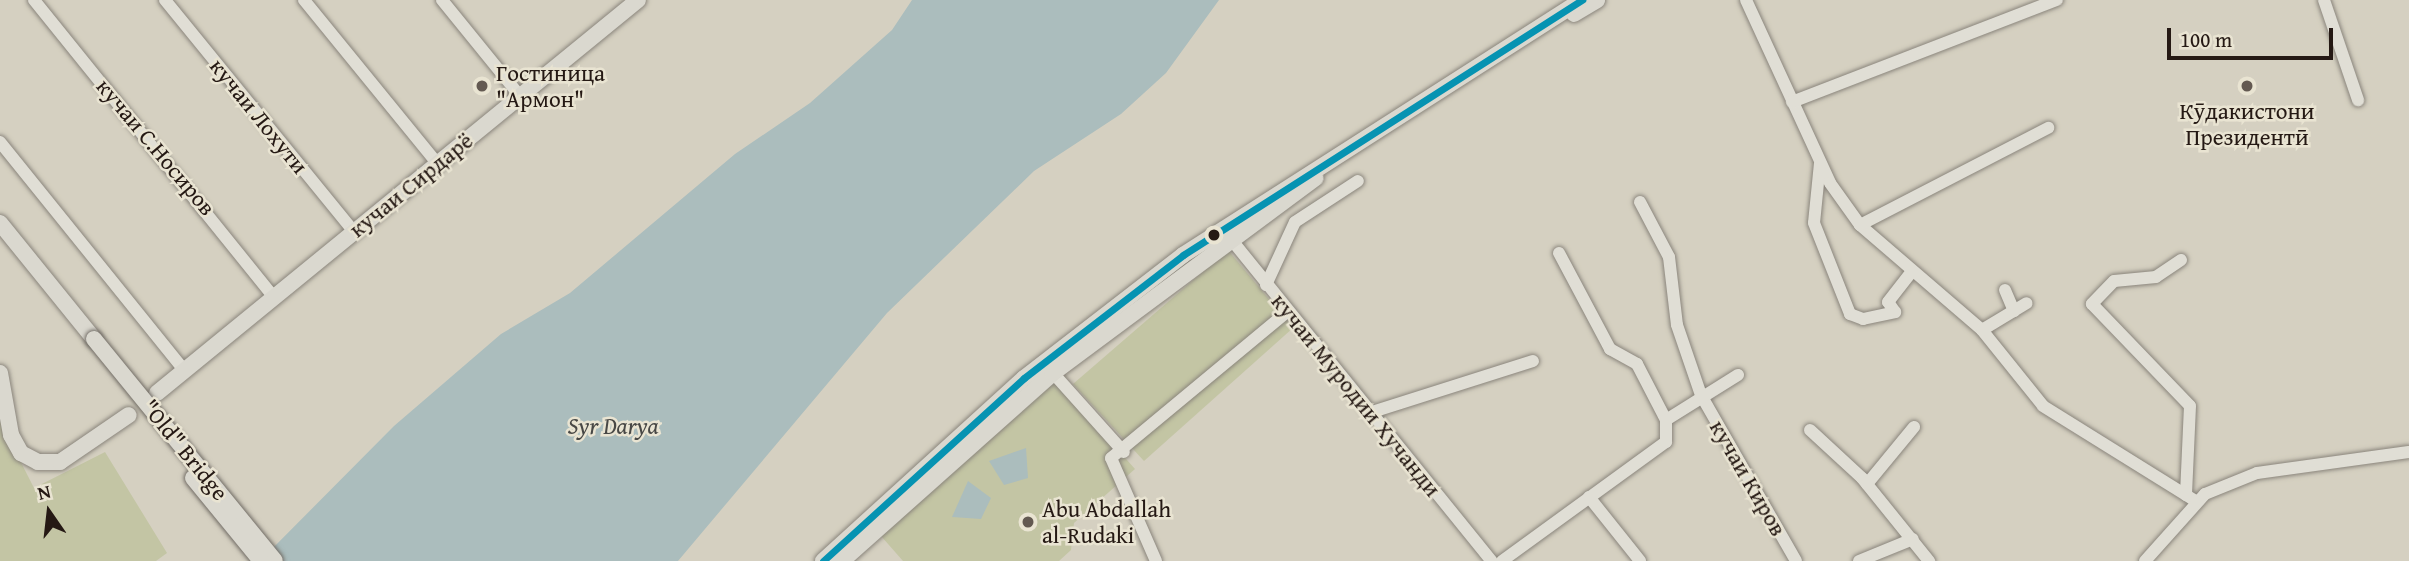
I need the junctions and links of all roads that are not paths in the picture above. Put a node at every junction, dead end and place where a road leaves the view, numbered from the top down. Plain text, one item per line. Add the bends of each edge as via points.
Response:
1 (34, 0) edge
2 (164, 0) edge
3 (304, 0) edge
4 (442, 0) edge
5 (1582, 0) edge
6 (1597, 0) edge
7 (1746, 0) edge
8 (2057, 0) edge
9 (2324, 0) edge
10 (627, 3) edge
11 (520, 96) junction
12 (2358, 100) dead end
13 (1792, 102) junction
14 (2048, 128) dead end
15 (0, 142) edge
16 (437, 163) junction
17 (1820, 163) junction
18 (1358, 181) dead end
19 (1640, 202) dead end
20 (0, 223) edge
21 (1860, 225) junction
22 (354, 232) junction
23 (1226, 232) junction
24 (0, 239) edge
25 (1559, 253) dead end
26 (2181, 260) dead end
27 (1912, 271) junction
28 (1266, 285) junction
29 (2005, 290) dead end
30 (274, 297) junction
31 (2027, 303) dead end
32 (1288, 311) junction
33 (2014, 311) junction
34 (1982, 330) junction
35 (90, 343) junction
36 (1533, 360) dead end
37 (185, 371) junction
38 (0, 373) edge
39 (1052, 373) junction
40 (1738, 375) dead end
41 (157, 393) dead end
42 (1701, 396) junction
43 (1369, 413) junction
44 (129, 415) dead end
45 (1666, 419) junction
46 (1914, 427) dead end
47 (1810, 430) dead end
48 (1124, 452) junction
49 (2409, 452) edge
50 (1867, 484) junction
51 (1589, 497) junction
52 (2190, 497) junction
53 (1913, 539) junction
54 (261, 561) edge
55 (275, 561) edge
56 (822, 561) edge
57 (842, 561) edge
58 (1156, 561) edge
59 (1492, 561) edge
60 (1502, 561) edge
61 (1640, 561) edge
62 (1796, 561) edge
63 (1860, 561) edge
64 (1928, 561) edge
65 (2145, 561) edge

1 - 30 street, кучаи С.Носиров
2 - 22 street, кучаи Лохути
3 - 16 street
4 - 11 street
5 - 23 main road
6 - 23 main road
7 - 13 street
8 - 13 street
9 - 12 street
10 - 11 main road, кучаи Сирдарё
11 - 16 main road, кучаи Сирдарё
13 - 17 street
14 - 21 street
15 - 37 street
16 - 22 main road, кучаи Сирдарё
17 - 21 street
17 - 27 street via 1814,223 1850,314 1863,319 1895,312 1888,302
18 - 28 street via 1295,222
19 - 42 street, кучаи Киров via 1669,257 1677,325
20 - 35 main road
21 - 27 street
22 - 30 main road, кучаи Сирдарё
23 - 28 street, кучаи Муродии Хучанди
23 - 39 main road
23 - 56 main road via 1024,378
24 - 35 main road
25 - 45 street via 1610,349 1636,364
26 - 52 street via 2150,279 2114,281 2092,304 2190,406
27 - 34 street
28 - 32 street, кучаи Муродии Хучанди
29 - 33 street
30 - 37 main road, кучаи Сирдарё
31 - 33 street
32 - 43 street, кучаи Муродии Хучанди
32 - 48 street
33 - 34 street
34 - 52 street via 2043,406
35 - 54 main road, "Old" Bridge, bridge
35 - 55 main road, "Old" Bridge, bridge
36 - 43 street
37 - 41 main road, кучаи Сирдарё
38 - 44 main road via 11,435 20,453 38,462 60,462
39 - 48 street
39 - 57 main road
40 - 42 street, кучаи Киров
42 - 45 street, кучаи Киров
42 - 62 street, кучаи Киров
43 - 59 street, кучаи Муродии Хучанди
45 - 51 street via 1666,442
46 - 50 street
47 - 50 street
48 - 58 street via 1111,458 1115,476
49 - 52 street via 2257,474
50 - 53 street
51 - 60 street
51 - 61 street
52 - 65 street
53 - 63 street
53 - 64 street

